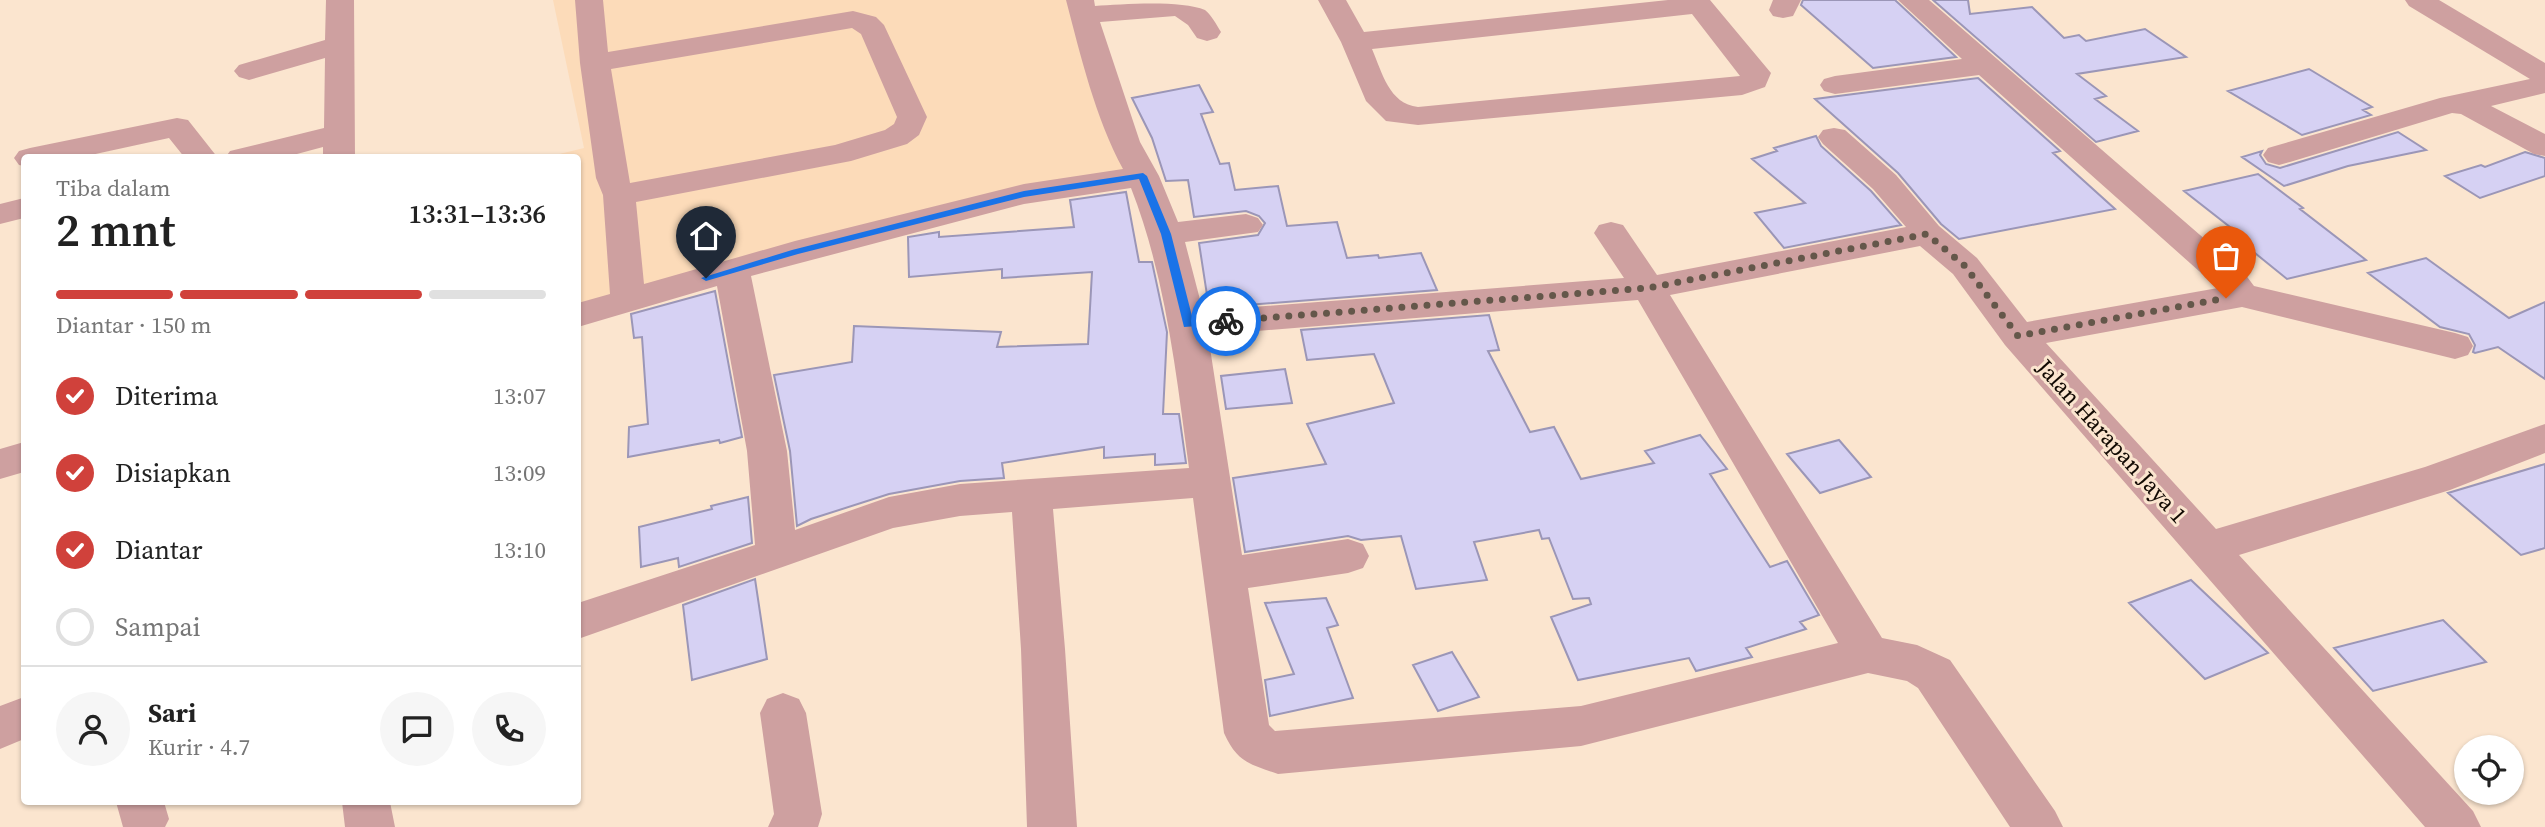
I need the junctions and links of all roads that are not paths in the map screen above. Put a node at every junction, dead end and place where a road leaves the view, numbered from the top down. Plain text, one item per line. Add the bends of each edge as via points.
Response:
1 (340, 0) edge
2 (589, 0) edge
3 (1332, 0) edge
4 (1912, 0) edge
5 (2418, 0) edge
6 (2458, 0) edge
7 (1697, 3) edge
8 (1082, 7) edge
9 (1207, 32) dead end
10 (1355, 42) junction
11 (340, 45) junction
12 (2545, 50) edge
13 (595, 63) junction
14 (1986, 65) junction
15 (249, 71) dead end
16 (2545, 75) edge
17 (2545, 84) edge
18 (1835, 85) dead end
19 (2460, 104) junction
20 (1834, 136) dead end
21 (339, 146) edge
22 (2545, 147) edge
23 (49, 154) edge
24 (199, 154) edge
25 (274, 154) edge
26 (2279, 155) dead end
27 (21, 160) edge
28 (0, 164) edge
29 (1143, 176) junction
30 (620, 195) junction
31 (21, 209) edge
32 (0, 214) edge
33 (1246, 225) dead end
34 (1611, 233) dead end
35 (1166, 234) junction
36 (1927, 234) junction
37 (732, 271) junction
38 (1648, 288) junction
39 (2242, 295) junction
40 (628, 301) junction
41 (581, 314) edge
42 (1188, 324) junction
43 (2018, 336) junction
44 (2455, 346) dead end
45 (2545, 438) edge
46 (21, 458) edge
47 (0, 464) edge
48 (1211, 482) junction
49 (1031, 495) junction
50 (2207, 548) junction
51 (778, 554) junction
52 (1348, 556) dead end
53 (1224, 575) junction
54 (581, 620) edge
55 (1868, 654) junction
56 (783, 713) dead end
57 (21, 719) edge
58 (0, 729) edge
59 (366, 805) edge
60 (370, 827) edge
61 (793, 827) edge
62 (1052, 827) edge
63 (2038, 827) edge
64 (2456, 827) edge

1 - 11 street
2 - 13 street
3 - 10 street
4 - 14 street
5 - 16 street
6 - 12 street
7 - 10 street
7 - 10 street via 1756,73 1754,81 1742,86 1418,116 1397,114 1377,95
8 - 9 street via 1190,11
8 - 29 street via 1124,142
11 - 15 street
11 - 21 street
13 - 30 street via 612,178
13 - 30 street via 853,19 874,31 912,117 908,128 896,137 840,154
14 - 18 street
14 - 39 street via 2233,282
17 - 19 street
19 - 22 street
19 - 26 street
20 - 36 street via 1886,183
21 - 25 street
23 - 24 street via 177,127
27 - 28 street
29 - 35 street
29 - 37 street via 1024,194
30 - 40 street
31 - 32 street
33 - 35 street
34 - 38 street
35 - 42 street
36 - 38 street
36 - 43 street via 1965,266
37 - 40 street
37 - 51 street via 768,452
38 - 42 street
38 - 55 street
39 - 43 street, Jalan Harapan Jaya 1
39 - 44 street
40 - 41 street
42 - 48 street
43 - 50 street, Jalan Harapan Jaya 1
45 - 50 street via 2437,479
46 - 47 street
48 - 49 street
48 - 53 street
49 - 51 street via 960,500 889,513
49 - 62 street
50 - 64 street, Jalan Harapan Jaya 1
51 - 54 street
52 - 53 street
53 - 55 street via 1247,733 1259,747 1278,753 1581,726
55 - 63 street via 1917,664 1934,674
56 - 61 street via 798,814
57 - 58 street
59 - 60 street

